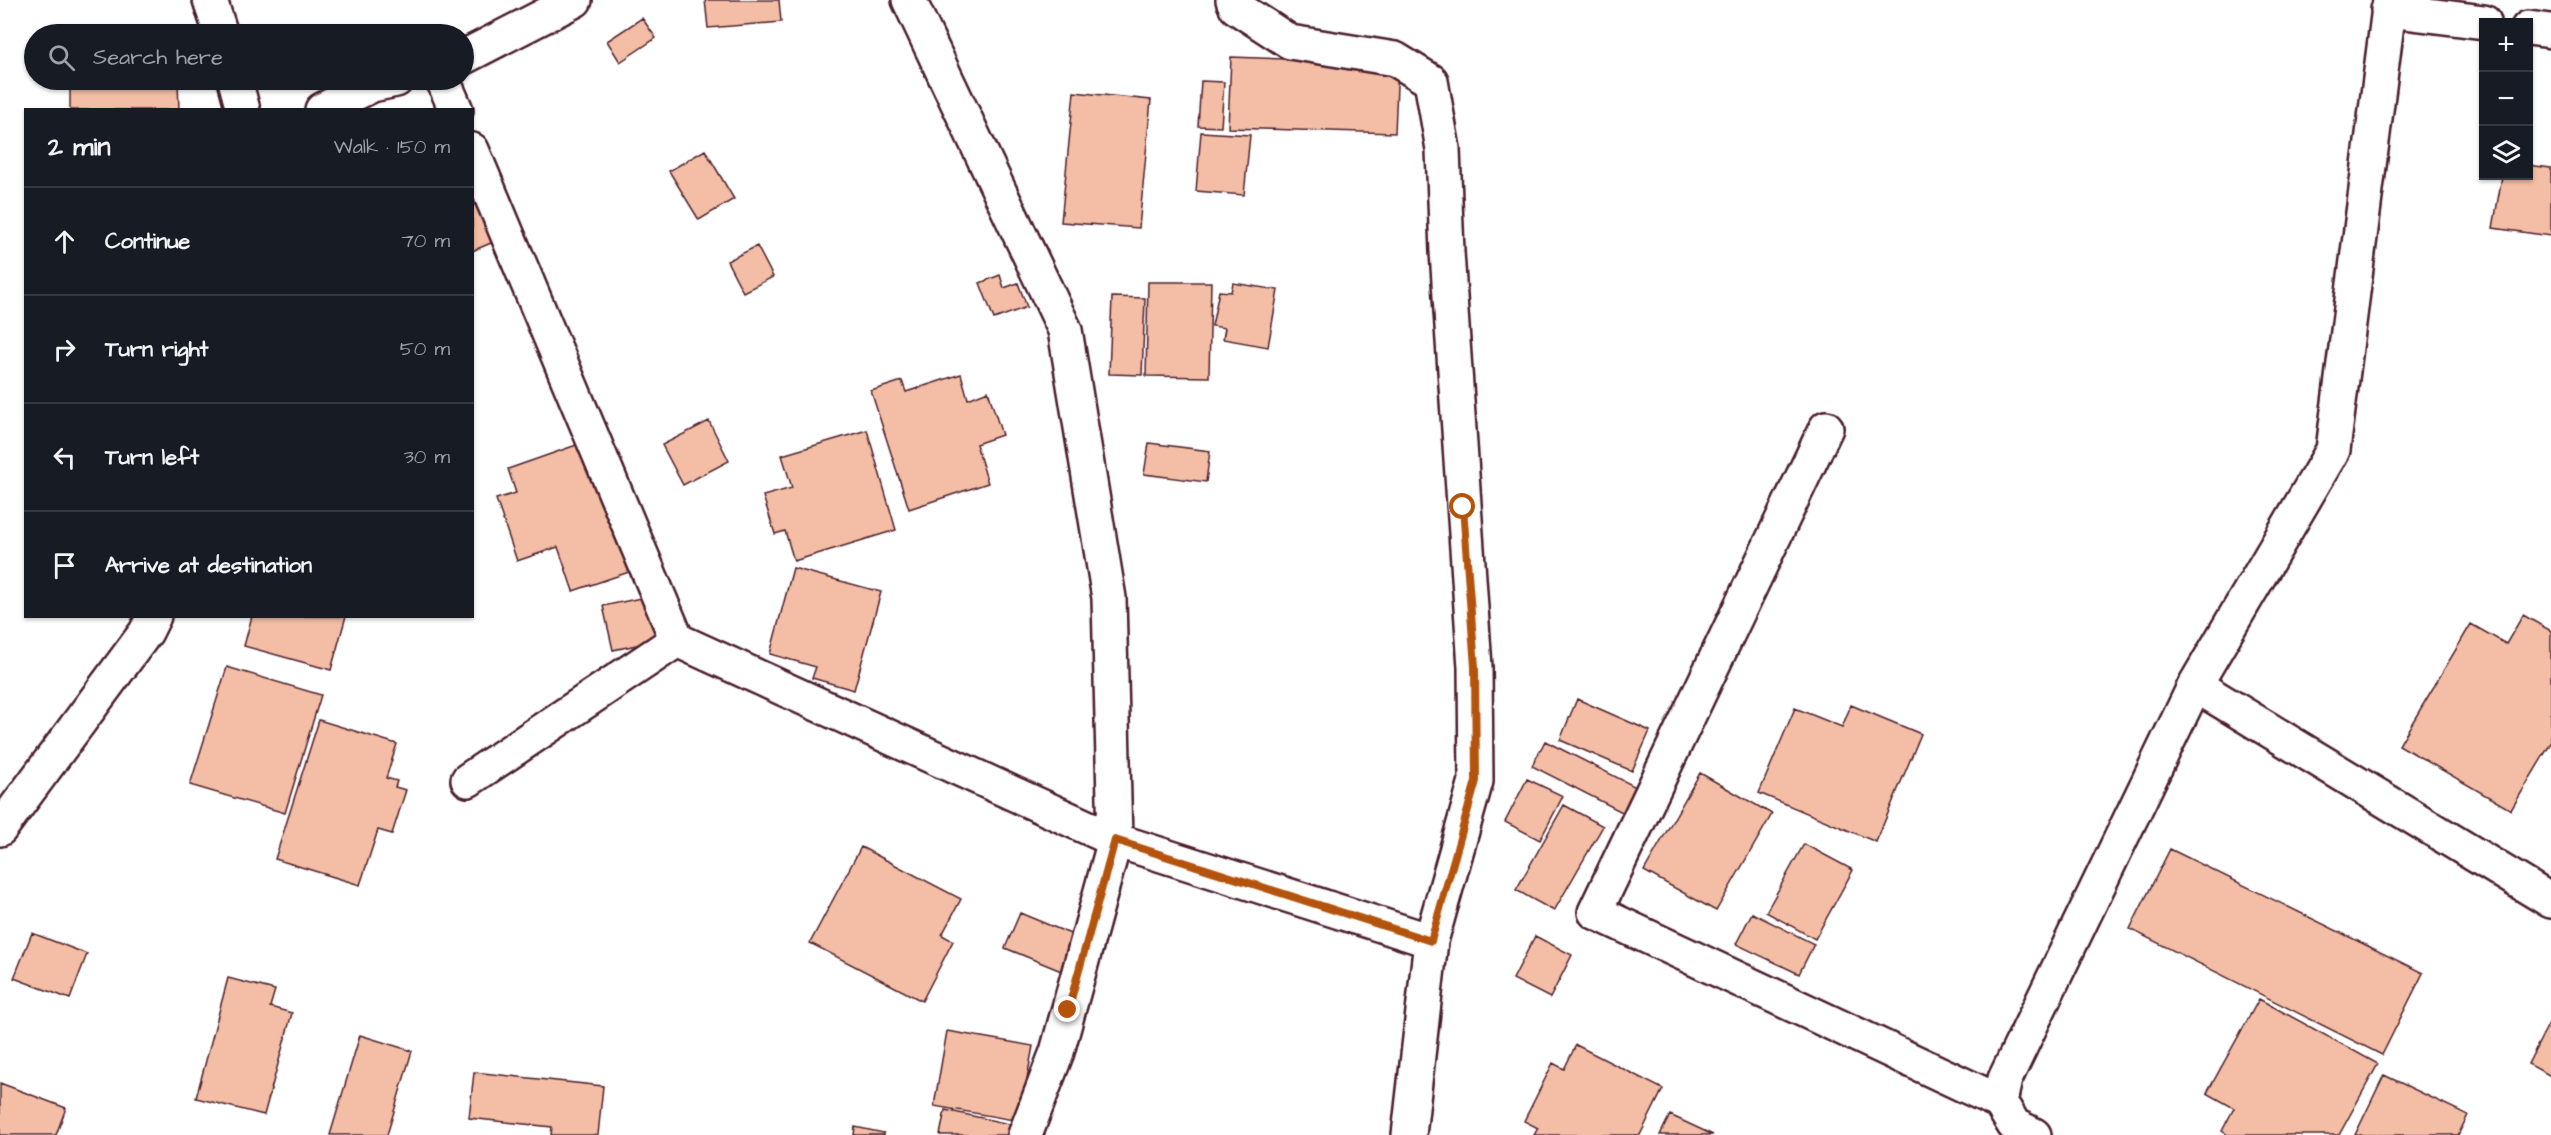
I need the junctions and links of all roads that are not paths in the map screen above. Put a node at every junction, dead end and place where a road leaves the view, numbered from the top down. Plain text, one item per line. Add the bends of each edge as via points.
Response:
1 (210, 0) edge
2 (575, 0) edge
3 (909, 0) edge
4 (1233, 0) edge
5 (2389, 5) edge
6 (2479, 21) edge
7 (218, 24) edge
8 (2533, 29) edge
9 (2551, 31) edge
10 (474, 52) edge
11 (362, 90) edge
12 (447, 90) edge
13 (326, 108) edge
14 (455, 108) edge
15 (474, 155) edge
16 (1826, 428) dead end
17 (153, 618) edge
18 (677, 640) junction
19 (2195, 685) junction
20 (468, 780) dead end
21 (0, 829) edge
22 (1115, 840) junction
23 (2551, 901) edge
24 (1431, 941) junction
25 (2001, 1102) junction
26 (1025, 1135) edge
27 (1409, 1135) edge
28 (2034, 1135) edge

1 - 7 street
2 - 10 street
3 - 22 street via 1065,330 1109,598
4 - 24 street via 1236,7 1290,42 1395,59 1431,81 1443,149 1475,667 1476,781
5 - 6 street
5 - 19 street via 2333,450
8 - 9 street
11 - 13 street
12 - 14 street
15 - 18 street
16 - 25 street via 1595,912
17 - 21 street
18 - 20 street
18 - 22 street
19 - 23 street
19 - 25 street via 2005,1079
22 - 24 street
22 - 26 street via 1057,1052
24 - 27 street
25 - 28 street via 2014,1125

